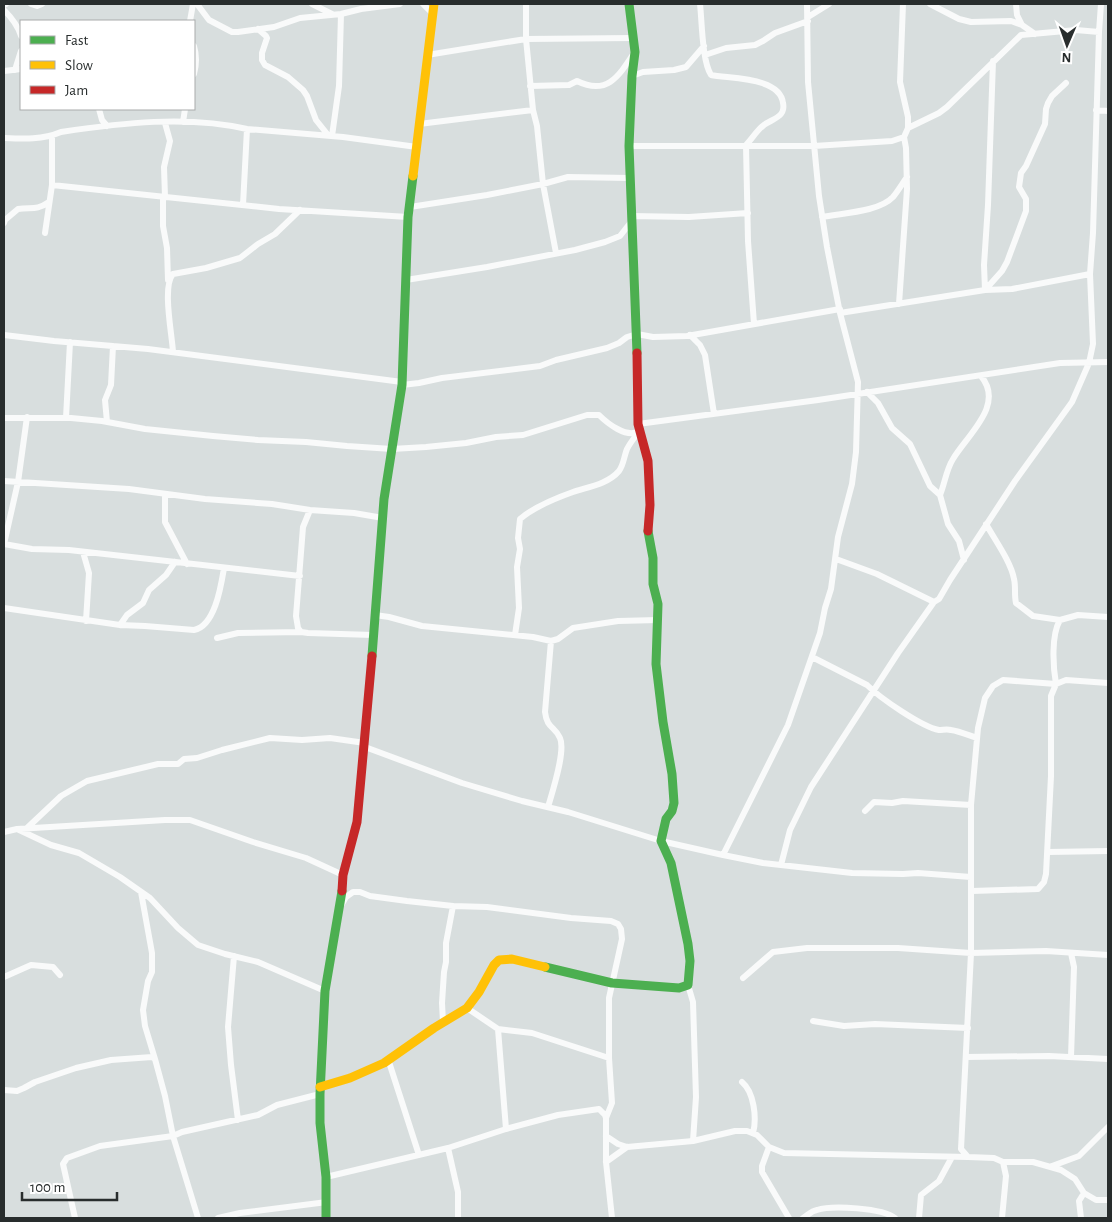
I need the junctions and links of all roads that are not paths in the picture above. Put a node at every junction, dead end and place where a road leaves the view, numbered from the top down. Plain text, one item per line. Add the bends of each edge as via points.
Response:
1 (31, 4) edge
2 (42, 4) edge
3 (192, 4) edge
4 (197, 4) edge
5 (312, 4) edge
6 (400, 4) edge
7 (423, 4) edge
8 (526, 4) edge
9 (629, 4) edge
10 (700, 4) edge
11 (807, 4) edge
12 (829, 4) edge
13 (903, 4) edge
14 (930, 4) edge
15 (1016, 4) edge
16 (1102, 4) edge
17 (433, 8) edge
18 (4, 10) edge
19 (341, 14) junction
20 (333, 15) junction
21 (808, 19) junction
22 (190, 20) edge
23 (1022, 25) junction
24 (258, 29) junction
25 (1099, 32) junction
26 (20, 34) edge
27 (1035, 34) junction
28 (633, 38) junction
29 (526, 40) junction
30 (704, 46) junction
31 (195, 49) edge
32 (635, 52) junction
33 (428, 55) junction
34 (705, 55) junction
35 (20, 57) edge
36 (993, 61) junction
37 (18, 70) edge
38 (4, 71) edge
39 (195, 71) edge
40 (632, 76) junction
41 (1066, 83) dead end
42 (530, 86) junction
43 (99, 110) edge
44 (185, 110) edge
45 (533, 110) junction
46 (1096, 110) junction
47 (1108, 111) edge
48 (165, 122) junction
49 (183, 122) junction
50 (419, 124) junction
51 (107, 126) junction
52 (908, 128) junction
53 (247, 129) junction
54 (330, 135) junction
55 (52, 136) junction
56 (904, 137) junction
57 (4, 138) edge
58 (746, 145) junction
59 (629, 146) junction
60 (814, 146) junction
61 (417, 147) junction
62 (907, 177) junction
63 (630, 178) junction
64 (543, 184) junction
65 (52, 186) junction
66 (164, 197) junction
67 (49, 202) junction
68 (242, 205) junction
69 (410, 207) junction
70 (300, 210) junction
71 (748, 213) junction
72 (408, 217) junction
73 (822, 217) junction
74 (631, 219) junction
75 (4, 223) edge
76 (45, 233) dead end
77 (556, 253) junction
78 (1090, 274) junction
79 (406, 280) junction
80 (168, 281) junction
81 (985, 290) junction
82 (899, 304) junction
83 (840, 311) junction
84 (754, 324) junction
85 (637, 334) junction
86 (4, 335) edge
87 (690, 335) junction
88 (70, 342) junction
89 (113, 346) junction
90 (173, 352) junction
91 (1089, 362) junction
92 (1108, 362) edge
93 (981, 376) junction
94 (402, 383) junction
95 (866, 392) junction
96 (858, 394) junction
97 (714, 414) junction
98 (27, 417) junction
99 (4, 418) edge
100 (66, 418) junction
101 (107, 422) junction
102 (638, 428) junction
103 (392, 449) junction
104 (4, 481) edge
105 (18, 482) junction
106 (165, 494) junction
107 (940, 495) junction
108 (310, 510) junction
109 (383, 518) junction
110 (986, 524) junction
111 (4, 544) edge
112 (83, 552) junction
113 (836, 560) junction
114 (964, 560) junction
115 (176, 562) junction
116 (187, 564) junction
117 (224, 568) junction
118 (300, 576) junction
119 (934, 602) junction
120 (4, 608) edge
121 (375, 615) junction
122 (1108, 617) edge
123 (658, 620) junction
124 (1060, 620) junction
125 (86, 621) junction
126 (120, 625) junction
127 (301, 632) junction
128 (514, 635) junction
129 (373, 636) junction
130 (216, 638) dead end
131 (552, 641) junction
132 (812, 657) junction
133 (1108, 683) edge
134 (1056, 684) junction
135 (874, 692) junction
136 (976, 738) junction
137 (365, 745) junction
138 (972, 805) junction
139 (548, 807) junction
140 (864, 811) dead end
141 (27, 828) junction
142 (17, 829) junction
143 (4, 832) edge
144 (661, 842) junction
145 (1108, 851) edge
146 (1048, 852) junction
147 (723, 855) junction
148 (781, 865) junction
149 (343, 875) junction
150 (971, 877) junction
151 (972, 890) junction
152 (141, 892) junction
153 (453, 906) junction
154 (340, 908) junction
155 (971, 953) junction
156 (1071, 953) junction
157 (1108, 955) edge
158 (234, 956) junction
159 (60, 975) dead end
160 (4, 977) edge
161 (743, 978) dead end
162 (612, 982) junction
163 (688, 985) junction
164 (325, 991) junction
165 (466, 1008) junction
166 (813, 1021) dead end
167 (443, 1022) junction
168 (968, 1028) junction
169 (498, 1029) junction
170 (966, 1057) junction
171 (1071, 1057) junction
172 (609, 1058) junction
173 (155, 1059) junction
174 (388, 1059) junction
175 (1108, 1059) edge
176 (742, 1082) dead end
177 (4, 1090) edge
178 (320, 1091) junction
179 (606, 1118) junction
180 (238, 1120) junction
181 (1108, 1127) edge
182 (506, 1129) junction
183 (753, 1133) junction
184 (173, 1136) junction
185 (606, 1136) junction
186 (693, 1141) junction
187 (627, 1147) junction
188 (770, 1147) junction
189 (448, 1148) junction
190 (419, 1155) junction
191 (968, 1156) junction
192 (952, 1157) junction
193 (606, 1162) junction
194 (1003, 1162) junction
195 (1050, 1167) junction
196 (326, 1177) junction
197 (1084, 1193) junction
198 (1108, 1200) edge
199 (327, 1202) junction
200 (75, 1218) edge
201 (198, 1218) edge
202 (218, 1218) edge
203 (326, 1218) edge
204 (458, 1218) edge
205 (612, 1218) edge
206 (789, 1218) edge
207 (803, 1218) edge
208 (896, 1218) edge
209 (919, 1218) edge
210 (1002, 1218) edge
211 (1081, 1218) edge

1 - 2 street
3 - 22 street
4 - 24 street via 209,20 232,32
5 - 20 street
6 - 19 street
7 - 17 street
8 - 29 street
9 - 28 street
10 - 30 street
11 - 21 street
12 - 21 street
13 - 52 street via 900,82
14 - 23 street via 959,19 1011,21
15 - 23 street
16 - 25 street
17 - 33 street
18 - 26 street
19 - 20 street
19 - 54 street via 339,86
20 - 24 street via 300,18
21 - 34 street via 755,44
21 - 60 street via 808,82
23 - 27 street
24 - 54 street via 267,38 262,52 265,65 288,77 303,90 316,120
25 - 27 street via 1076,30
25 - 46 street
27 - 36 street via 1021,35
28 - 29 street
28 - 32 street
29 - 33 street
29 - 42 street
30 - 34 street
30 - 40 street via 686,67
31 - 39 street
32 - 40 street
32 - 42 street via 614,80 606,85 591,86 577,81 569,85
33 - 50 street
34 - 58 street via 711,75 763,82 781,96 781,114 763,126
35 - 37 street
36 - 52 street via 939,113
36 - 81 street
37 - 38 street
40 - 59 street
41 - 81 street via 1048,103 1045,124 1020,173 1019,187 1026,199 1026,211 1007,262
42 - 45 street
43 - 51 street
44 - 49 street
45 - 50 street
45 - 64 street
46 - 47 street
46 - 78 street
48 - 49 street
48 - 51 street
48 - 66 street via 170,141 164,167
49 - 53 street
50 - 61 street
51 - 55 street
52 - 56 street
53 - 54 street
53 - 68 street
54 - 61 street
55 - 57 street
55 - 65 street
56 - 60 street via 892,141
56 - 62 street
58 - 59 street
58 - 60 street
58 - 71 street
59 - 63 street
60 - 73 street
61 - 69 street
62 - 73 street via 893,198 881,205
62 - 82 street
63 - 64 street via 568,177
63 - 74 street
64 - 69 street
64 - 77 street
65 - 66 street
65 - 67 street
66 - 68 street
66 - 80 street
67 - 75 street via 40,208 18,209
67 - 76 street
68 - 70 street
69 - 72 street
70 - 72 street
70 - 80 street via 275,234 240,258 173,274
71 - 74 street
71 - 84 street
72 - 79 street
73 - 83 street
74 - 77 street via 620,236
74 - 85 street
77 - 79 street
78 - 81 street via 1012,289
78 - 91 street via 1093,344
79 - 94 street
80 - 90 street
81 - 82 street
82 - 83 street
83 - 84 street
83 - 96 street via 858,382
84 - 87 street
85 - 87 street via 653,337
85 - 94 street via 607,348 540,366 442,378 419,384
85 - 102 street
86 - 88 street
87 - 97 street via 705,355
88 - 89 street
88 - 100 street
89 - 90 street
89 - 101 street via 111,385 105,400
90 - 94 street
91 - 92 street
91 - 93 street via 1060,363
91 - 110 street via 1072,402
93 - 95 street
93 - 107 street via 988,384 989,407 952,460
94 - 103 street
95 - 96 street
95 - 107 street via 878,403 892,428 910,444 930,486
96 - 97 street
96 - 113 street via 852,484 838,537
97 - 102 street
98 - 99 street
98 - 100 street
98 - 105 street
100 - 101 street
101 - 103 street via 213,436
102 - 103 street via 635,434 630,433 606,423 599,415 587,415 523,435 426,448
102 - 123 street via 648,461 648,532
102 - 128 street via 623,462 611,477 555,500 520,519 519,608
103 - 109 street
104 - 105 street
105 - 106 street
105 - 111 street
106 - 108 street
106 - 116 street via 165,522
107 - 114 street via 948,524 959,541
108 - 109 street
108 - 118 street via 303,527
109 - 121 street
110 - 114 street
110 - 124 street via 1014,578 1016,604 1033,616
111 - 112 street
112 - 115 street
112 - 125 street via 89,573
113 - 119 street via 877,574
113 - 132 street
114 - 119 street
115 - 116 street
115 - 126 street via 149,590 143,603
116 - 117 street
117 - 118 street
117 - 126 street via 215,605 200,629
118 - 127 street via 296,616
119 - 135 street
120 - 125 street
121 - 128 street via 422,626
121 - 129 street
122 - 124 street via 1078,615
123 - 131 street via 618,621 573,628
123 - 144 street via 656,664 674,803
124 - 134 street via 1056,627 1053,669
125 - 126 street
127 - 129 street
127 - 130 street via 238,633
128 - 131 street
129 - 137 street
131 - 139 street via 545,712 546,722 560,736 562,744 557,780
132 - 135 street
132 - 147 street via 788,726
133 - 134 street via 1066,680
134 - 136 street via 1002,680 993,686 985,698
134 - 146 street via 1052,696
135 - 136 street via 929,726
135 - 148 street via 812,787 790,830
136 - 138 street
137 - 139 street via 462,783
137 - 141 street via 330,738 270,738 184,759 178,764 158,764 87,781 61,796
137 - 149 street via 357,822
138 - 140 street via 874,802
138 - 150 street
139 - 144 street
141 - 142 street
141 - 149 street via 190,820 306,858
142 - 143 street
142 - 152 street via 79,854
144 - 147 street
144 - 163 street via 671,864 688,944
145 - 146 street
146 - 151 street via 1044,882 1038,889
147 - 148 street
148 - 150 street via 852,873
149 - 154 street
150 - 151 street
151 - 155 street
152 - 158 street via 192,941
152 - 173 street via 152,953 152,972 143,1010
153 - 154 street via 353,892
153 - 162 street via 487,907 618,924 622,939
153 - 167 street via 446,942
154 - 164 street
155 - 156 street
155 - 161 street via 898,948 782,950 768,955
155 - 168 street
156 - 157 street
156 - 171 street via 1074,967
158 - 164 street via 283,971
158 - 180 street via 228,1026
159 - 160 street via 53,967 31,965
162 - 163 street via 679,988
162 - 165 street via 512,959 499,960
162 - 172 street
163 - 186 street via 693,1002 696,1096
164 - 178 street
165 - 167 street
165 - 169 street
166 - 168 street via 844,1026
167 - 174 street
168 - 170 street
169 - 172 street via 532,1033
169 - 182 street
170 - 171 street
170 - 191 street via 961,1149
171 - 175 street
172 - 179 street via 612,1102
173 - 177 street via 111,1060 76,1068 17,1091
173 - 184 street
174 - 178 street
174 - 190 street
176 - 183 street via 748,1087 751,1098 755,1124
178 - 180 street
178 - 196 street
179 - 182 street via 603,1112 594,1109
179 - 185 street
180 - 184 street
181 - 195 street via 1079,1156
182 - 189 street
183 - 186 street via 735,1131
183 - 188 street
184 - 200 street via 100,1146 67,1158 63,1164
184 - 201 street
185 - 187 street
185 - 193 street
186 - 187 street
187 - 193 street
188 - 192 street via 784,1153
188 - 206 street via 762,1172
189 - 190 street
189 - 204 street via 456,1175
190 - 196 street
191 - 192 street
191 - 194 street
192 - 209 street via 939,1180 922,1195
193 - 205 street
194 - 195 street via 1033,1162
194 - 210 street via 1006,1176
195 - 197 street via 1076,1179
196 - 199 street
197 - 198 street via 1096,1200
197 - 211 street via 1079,1201
199 - 202 street
199 - 203 street
207 - 208 street via 812,1212 831,1208 870,1209

